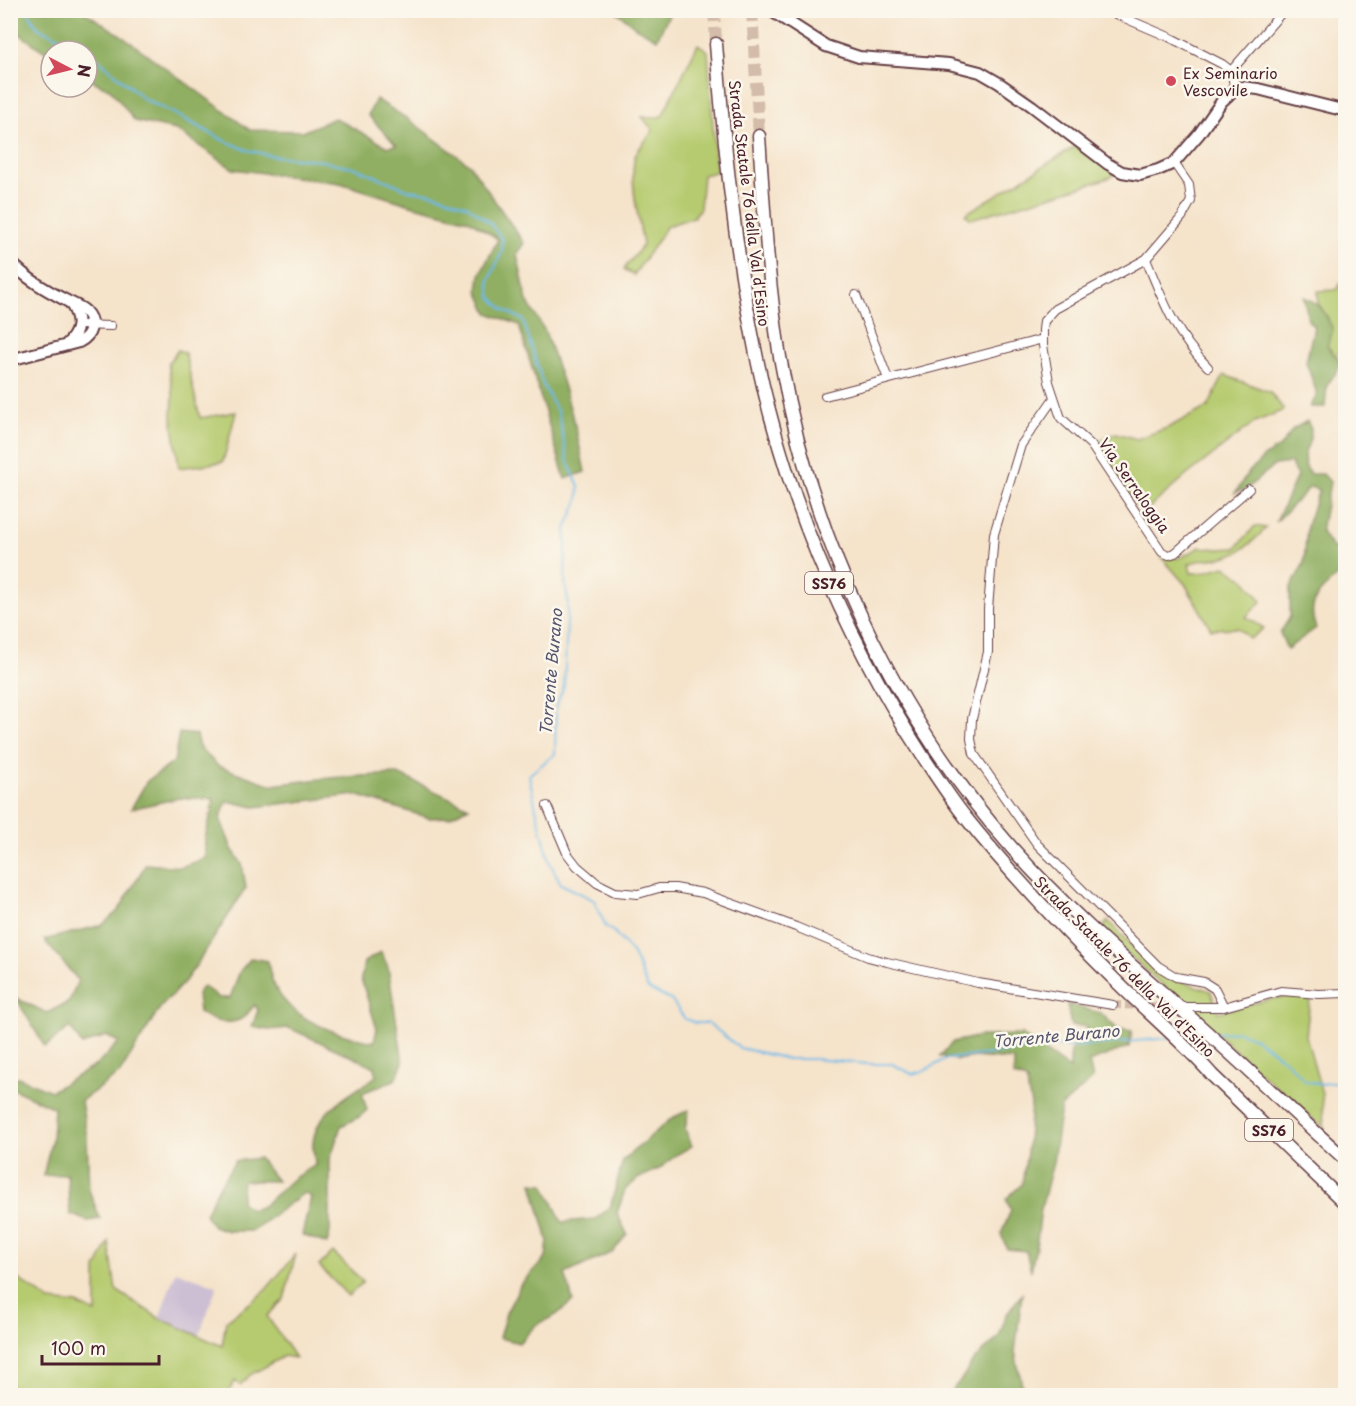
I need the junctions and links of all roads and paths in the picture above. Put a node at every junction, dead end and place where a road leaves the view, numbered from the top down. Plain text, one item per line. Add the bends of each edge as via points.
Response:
1 (770, 10) edge
2 (1106, 10) edge
3 (1284, 10) edge
4 (716, 44) tunnel mouth
5 (1231, 71) junction
6 (1235, 89) junction
7 (1346, 111) edge
8 (759, 136) tunnel mouth
9 (1174, 163) junction
10 (1146, 259) junction
11 (10, 261) edge
12 (856, 295) dead end
13 (70, 303) junction
14 (91, 324) junction
15 (79, 325) junction
16 (111, 326) dead end
17 (1043, 339) junction
18 (66, 345) junction
19 (10, 360) edge
20 (1208, 366) dead end
21 (888, 379) junction
22 (825, 396) dead end
23 (1054, 398) junction
24 (1249, 489) dead end
25 (547, 806) dead end
26 (1346, 993) edge
27 (1113, 1005) tunnel mouth
28 (1184, 1007) tunnel mouth
29 (1224, 1007) junction
30 (1346, 1160) edge
31 (1346, 1204) edge

1 - 9 main road via 826,46 859,57 949,64 980,72 1122,172 1140,175
2 - 5 street via 1170,37
3 - 5 street
4 - 31 highway, Strada Statale 76 della Val d'Esino / SS76 via 740,267 766,400 825,575 864,658 894,713 965,817 1028,891
5 - 6 street
6 - 7 main road via 1258,89
6 - 9 main road
8 - 30 highway, Strada Statale 76 della Val d'Esino / SS76 via 773,308 798,437 839,565 894,681 978,807 1045,884
9 - 10 street, Via Serraloggia via 1190,185 1191,201 1182,218
10 - 17 street, Via Serraloggia via 1055,309 1044,321
10 - 20 street via 1181,336
11 - 13 main road via 28,278
12 - 21 street
13 - 14 main road via 87,313
13 - 15 main road
14 - 15 street
14 - 16 street
14 - 18 main road via 87,338
15 - 18 main road
17 - 21 street
17 - 23 street, Via Serraloggia
18 - 19 main road
21 - 22 street
23 - 24 street, Via Serraloggia via 1061,418 1091,445 1162,552 1175,553
23 - 29 street via 1022,445 994,534 988,652 972,719 974,754 1037,844 1158,966 1176,977 1204,982 1215,989
25 - 27 street via 567,853 577,866 615,892 638,894 675,888 703,893 887,962 978,983
26 - 29 street via 1281,991
28 - 29 street

